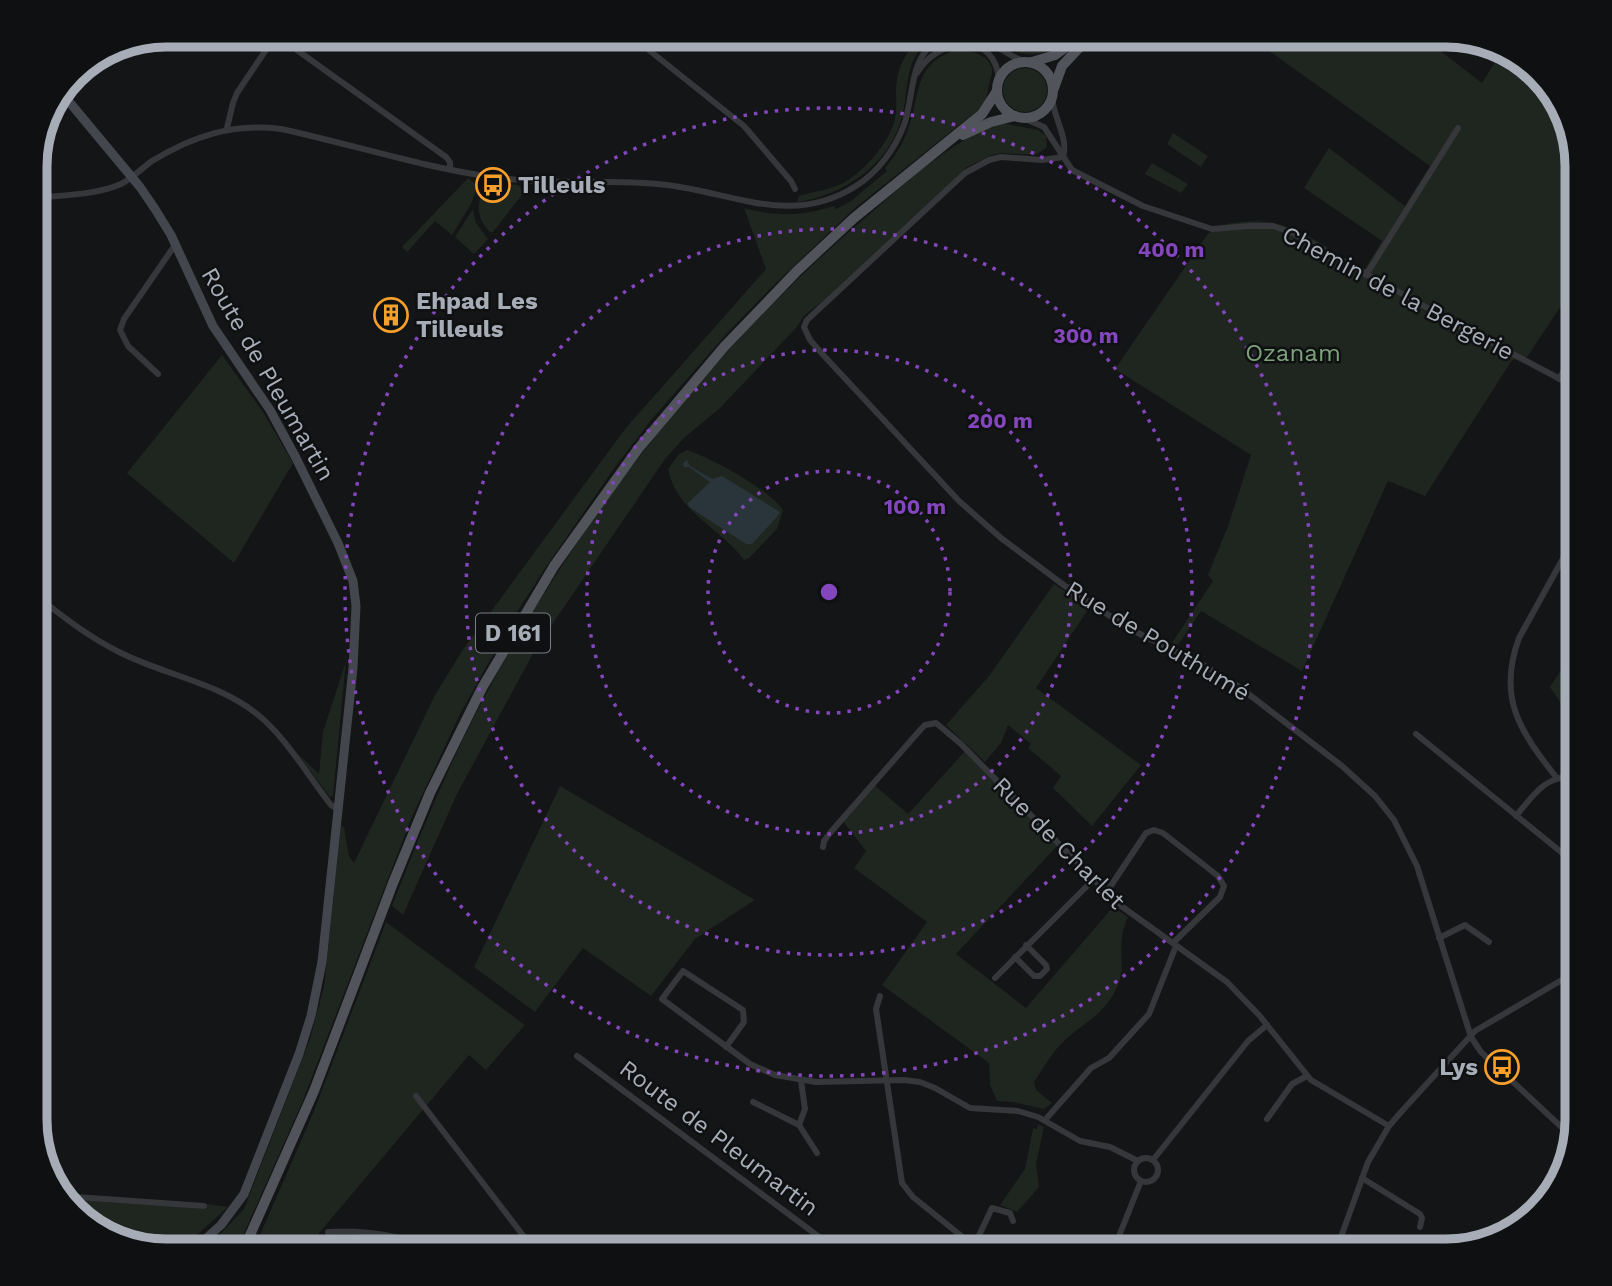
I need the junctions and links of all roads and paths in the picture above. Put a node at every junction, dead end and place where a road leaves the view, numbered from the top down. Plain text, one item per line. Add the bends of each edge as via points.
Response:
1 (268, 47) edge
2 (293, 47) edge
3 (645, 47) edge
4 (930, 47) edge
5 (947, 47) edge
6 (975, 47) edge
7 (997, 47) edge
8 (1067, 47) edge
9 (1079, 47) edge
10 (1028, 62) junction
11 (914, 78) junction
12 (998, 86) junction
13 (1053, 94) junction
14 (67, 100) edge
15 (1019, 117) junction
16 (227, 128) junction
17 (1458, 128) dead end
18 (951, 140) junction
19 (1063, 157) junction
20 (450, 169) junction
21 (131, 177) junction
22 (794, 189) dead end
23 (48, 197) edge
24 (175, 245) junction
25 (1366, 275) junction
26 (1565, 369) edge
27 (158, 374) dead end
28 (1559, 379) junction
29 (1565, 382) edge
30 (1565, 555) edge
31 (48, 605) edge
32 (1416, 734) dead end
33 (1565, 776) edge
34 (1556, 777) junction
35 (337, 809) junction
36 (1517, 816) junction
37 (823, 847) dead end
38 (1565, 855) edge
39 (1093, 880) junction
40 (1106, 893) junction
41 (1439, 939) junction
42 (1489, 942) dead end
43 (1175, 944) junction
44 (1026, 945) junction
45 (1015, 957) junction
46 (995, 978) dead end
47 (1565, 978) edge
48 (880, 996) dead end
49 (1267, 1025) junction
50 (1471, 1037) junction
51 (726, 1047) junction
52 (577, 1056) dead end
53 (1307, 1076) junction
54 (801, 1081) junction
55 (886, 1081) junction
56 (416, 1096) dead end
57 (753, 1102) dead end
58 (1267, 1119) dead end
59 (1045, 1120) junction
60 (799, 1125) junction
61 (1390, 1126) junction
62 (1564, 1130) edge
63 (817, 1153) dead end
64 (1153, 1160) junction
65 (1138, 1161) junction
66 (1362, 1178) junction
67 (1141, 1181) junction
68 (77, 1197) edge
69 (204, 1206) dead end
70 (1013, 1221) dead end
71 (1419, 1227) dead end
72 (328, 1232) dead end
73 (205, 1239) edge
74 (249, 1239) edge
75 (403, 1239) edge
76 (526, 1239) edge
77 (822, 1239) edge
78 (965, 1239) edge
79 (981, 1239) edge
80 (1119, 1239) edge
81 (1340, 1239) edge

1 - 16 street via 237,93
2 - 20 street via 446,157
3 - 22 street via 744,126
4 - 11 street via 916,66
5 - 11 street via 932,54
6 - 12 street via 988,54 996,66
7 - 10 street
8 - 10 main road
9 - 13 main road via 1062,65
10 - 12 main road via 1007,69
10 - 13 main road via 1047,72
11 - 20 street via 903,128 883,162 849,190 810,205 771,206 654,184 514,180
12 - 15 main road via 1003,108
12 - 18 main road, D 161 via 986,111
13 - 15 main road via 1043,112
13 - 19 street
14 - 21 main road, Route de Pleumartin
15 - 18 main road, D 161 via 990,122
15 - 19 street, Chemin de la Bergerie via 1045,127
16 - 20 street via 281,129
16 - 21 street via 180,145
17 - 25 street
18 - 74 main road, D 161 via 828,242 724,347 638,449 538,592 482,688 430,793 314,1091
19 - 25 street, Chemin de la Bergerie via 1072,170 1155,211 1212,229 1273,226
19 - 41 street, Rue de Pouthumé via 1001,157 965,173 807,320 805,330 959,502 1000,538 1128,628 1238,686 1366,787 1394,820 1410,849
21 - 23 street via 96,191
21 - 24 main road, Route de Pleumartin
24 - 27 street via 120,330 128,346
24 - 35 main road, Route de Pleumartin via 213,326 284,433 353,581 356,631
25 - 28 street, Chemin de la Bergerie
26 - 28 street
28 - 29 street, Chemin de la Bergerie
30 - 34 street via 1519,638 1510,682 1518,722
31 - 35 street via 120,653 249,708 273,729
32 - 36 street
33 - 34 street
34 - 36 street via 1539,789
35 - 73 main road, Route de Pleumartin via 318,989 296,1062 240,1202
36 - 38 street
37 - 39 street, Rue de Charlet via 873,784 921,730 933,723 961,744
39 - 40 street, Rue de Charlet
39 - 44 street
40 - 43 street, Rue de Charlet
40 - 43 street via 1146,833 1163,833 1218,876 1224,886 1220,897
41 - 42 street via 1465,925
41 - 50 street, Rue de Pouthumé
43 - 49 street, Rue de Charlet via 1223,978
43 - 59 street via 1149,1014 1109,1058 1091,1068
44 - 45 street
44 - 45 street via 1046,965 1040,976
45 - 46 street
47 - 50 street via 1484,1024
48 - 55 street via 876,1009
49 - 53 street, Rue de Charlet
49 - 64 street via 1248,1041
50 - 61 street
50 - 62 street via 1481,1052
51 - 51 street via 662,999 683,971 743,1010 744,1022
51 - 54 street via 762,1070
52 - 77 street, Route de Pleumartin
53 - 58 street via 1292,1084
53 - 61 street, Rue de Charlet
54 - 55 street
54 - 60 street via 805,1109
55 - 59 street via 920,1082 970,1108 1018,1111
55 - 78 street via 902,1183
56 - 76 street
57 - 60 street
59 - 65 street via 1080,1141 1110,1147
60 - 63 street
61 - 66 street
64 - 65 street
64 - 67 street via 1157,1175
65 - 67 street via 1134,1172
66 - 71 street via 1420,1214
66 - 81 street
67 - 80 street
68 - 69 street
70 - 79 street via 1010,1213 992,1208
72 - 75 street

